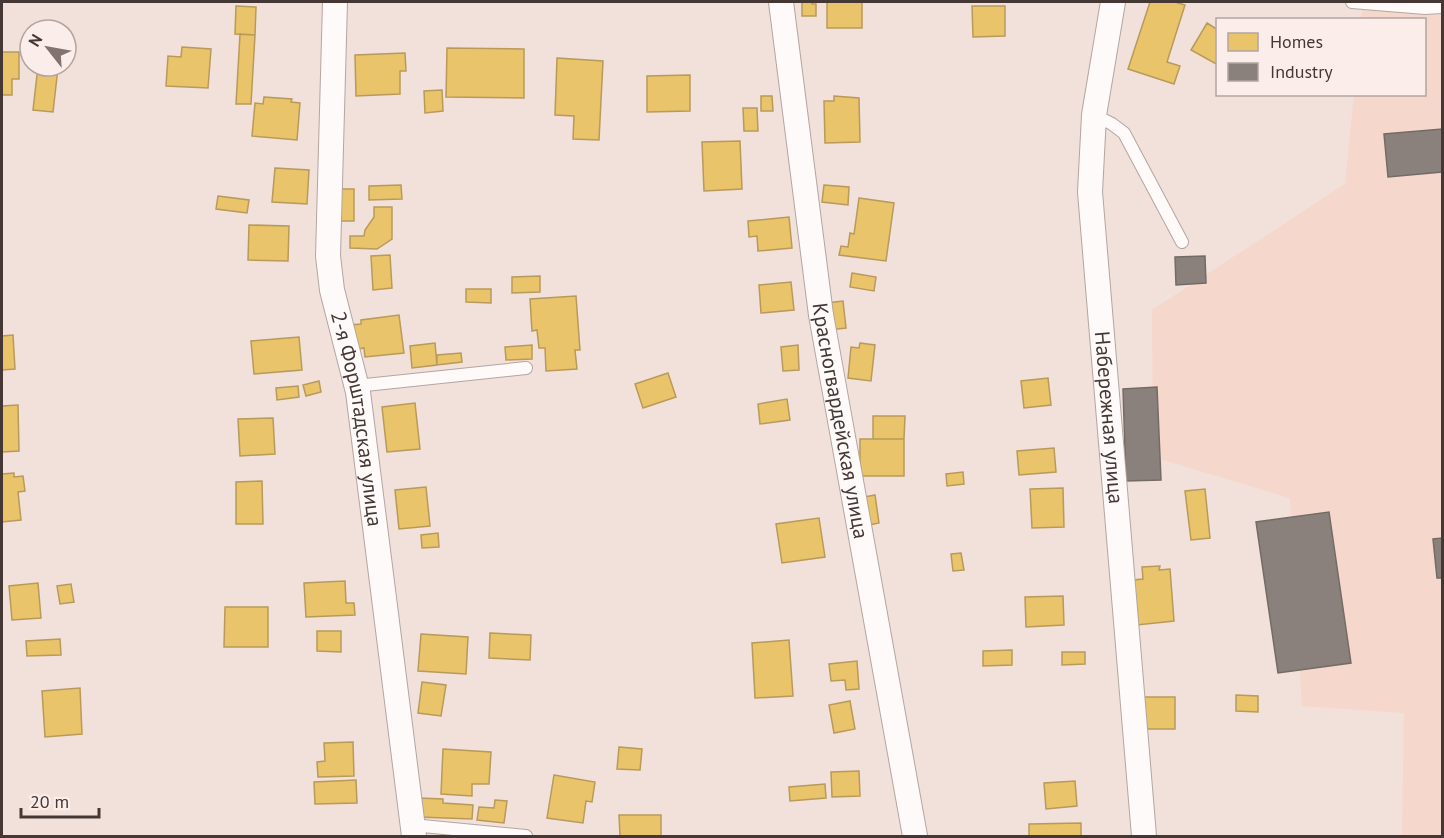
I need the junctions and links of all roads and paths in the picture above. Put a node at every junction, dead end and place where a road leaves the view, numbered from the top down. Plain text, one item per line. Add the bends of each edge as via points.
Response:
1 (335, 2) edge
2 (781, 2) edge
3 (1113, 2) edge
4 (1352, 2) edge
5 (1443, 7) edge
6 (1094, 115) junction
7 (1182, 242) dead end
8 (526, 368) dead end
9 (356, 386) junction
10 (413, 831) edge
11 (526, 837) edge
12 (915, 837) edge
13 (1144, 837) edge

1 - 9 street, 2-я Форштадская улица via 328,256 332,290
2 - 12 street, Красногвардейская улица via 821,315
3 - 6 street, Набережная улица
4 - 5 lane
6 - 7 lane via 1124,133
6 - 13 street, Набережная улица via 1090,192
8 - 9 lane
9 - 10 street, 2-я Форштадская улица
10 - 11 lane

